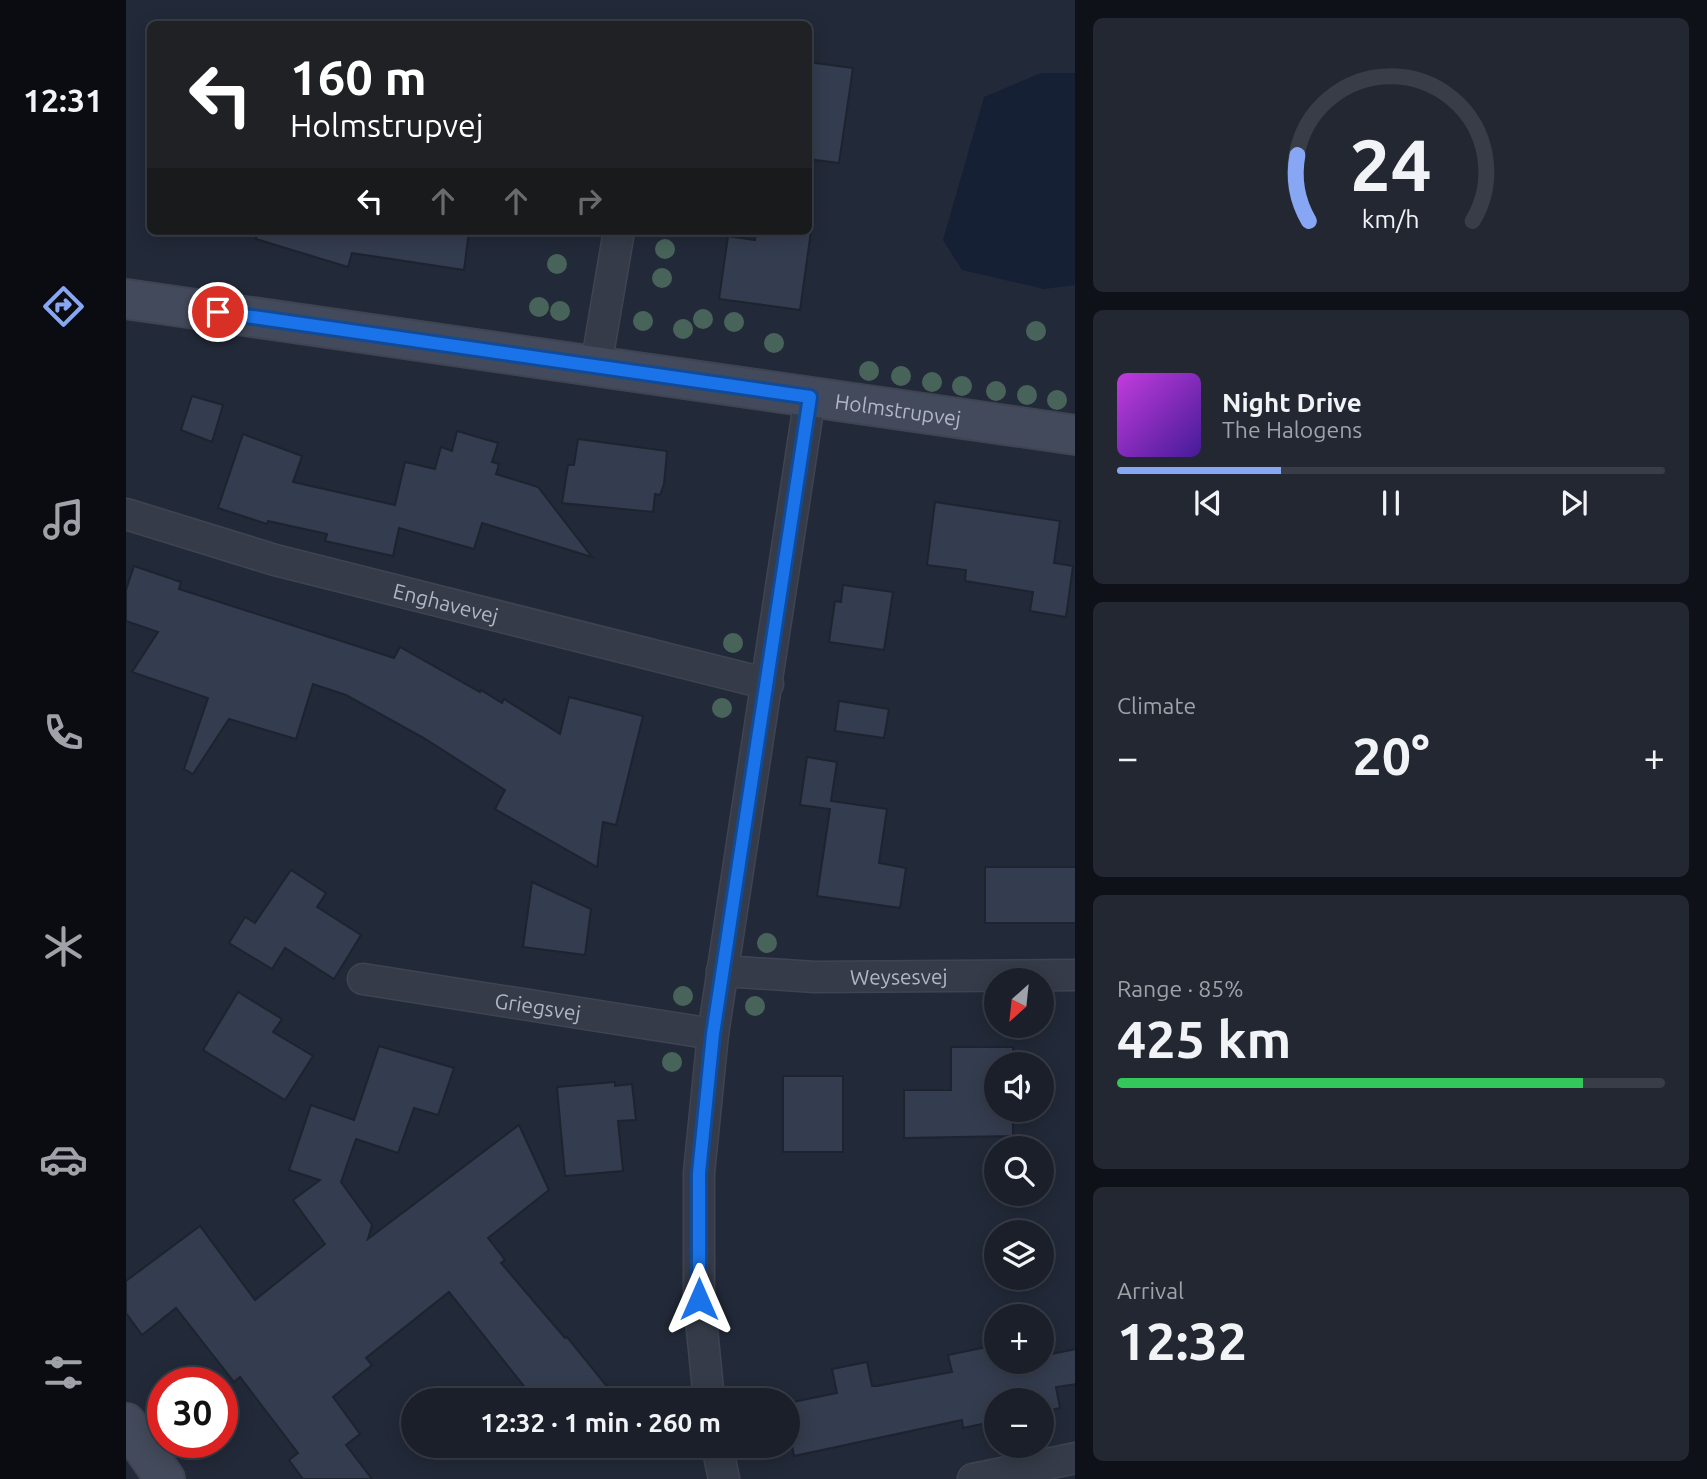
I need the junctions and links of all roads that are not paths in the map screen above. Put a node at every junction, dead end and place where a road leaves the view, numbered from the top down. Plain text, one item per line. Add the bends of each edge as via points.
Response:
1 (618, 235) edge
2 (126, 299) edge
3 (596, 366) junction
4 (810, 397) junction
5 (1075, 435) edge
6 (126, 514) edge
7 (768, 684) junction
8 (722, 971) junction
9 (1075, 975) edge
10 (363, 979) dead end
11 (713, 1034) junction
12 (708, 1388) edge
13 (126, 1423) edge
14 (720, 1458) edge
15 (1075, 1458) edge
16 (166, 1479) edge
17 (724, 1479) edge
18 (973, 1479) edge

1 - 3 street
2 - 3 street, Holmstrupvej
3 - 4 street, Holmstrupvej
4 - 5 street, Holmstrupvej
4 - 7 street
6 - 7 street, Enghavevej via 275,560
7 - 8 street
8 - 9 street, Weysesvej via 815,977
8 - 11 street
10 - 11 street, Griegsvej
11 - 12 street via 699,1173 699,1299
13 - 16 street
14 - 17 street
15 - 18 street

